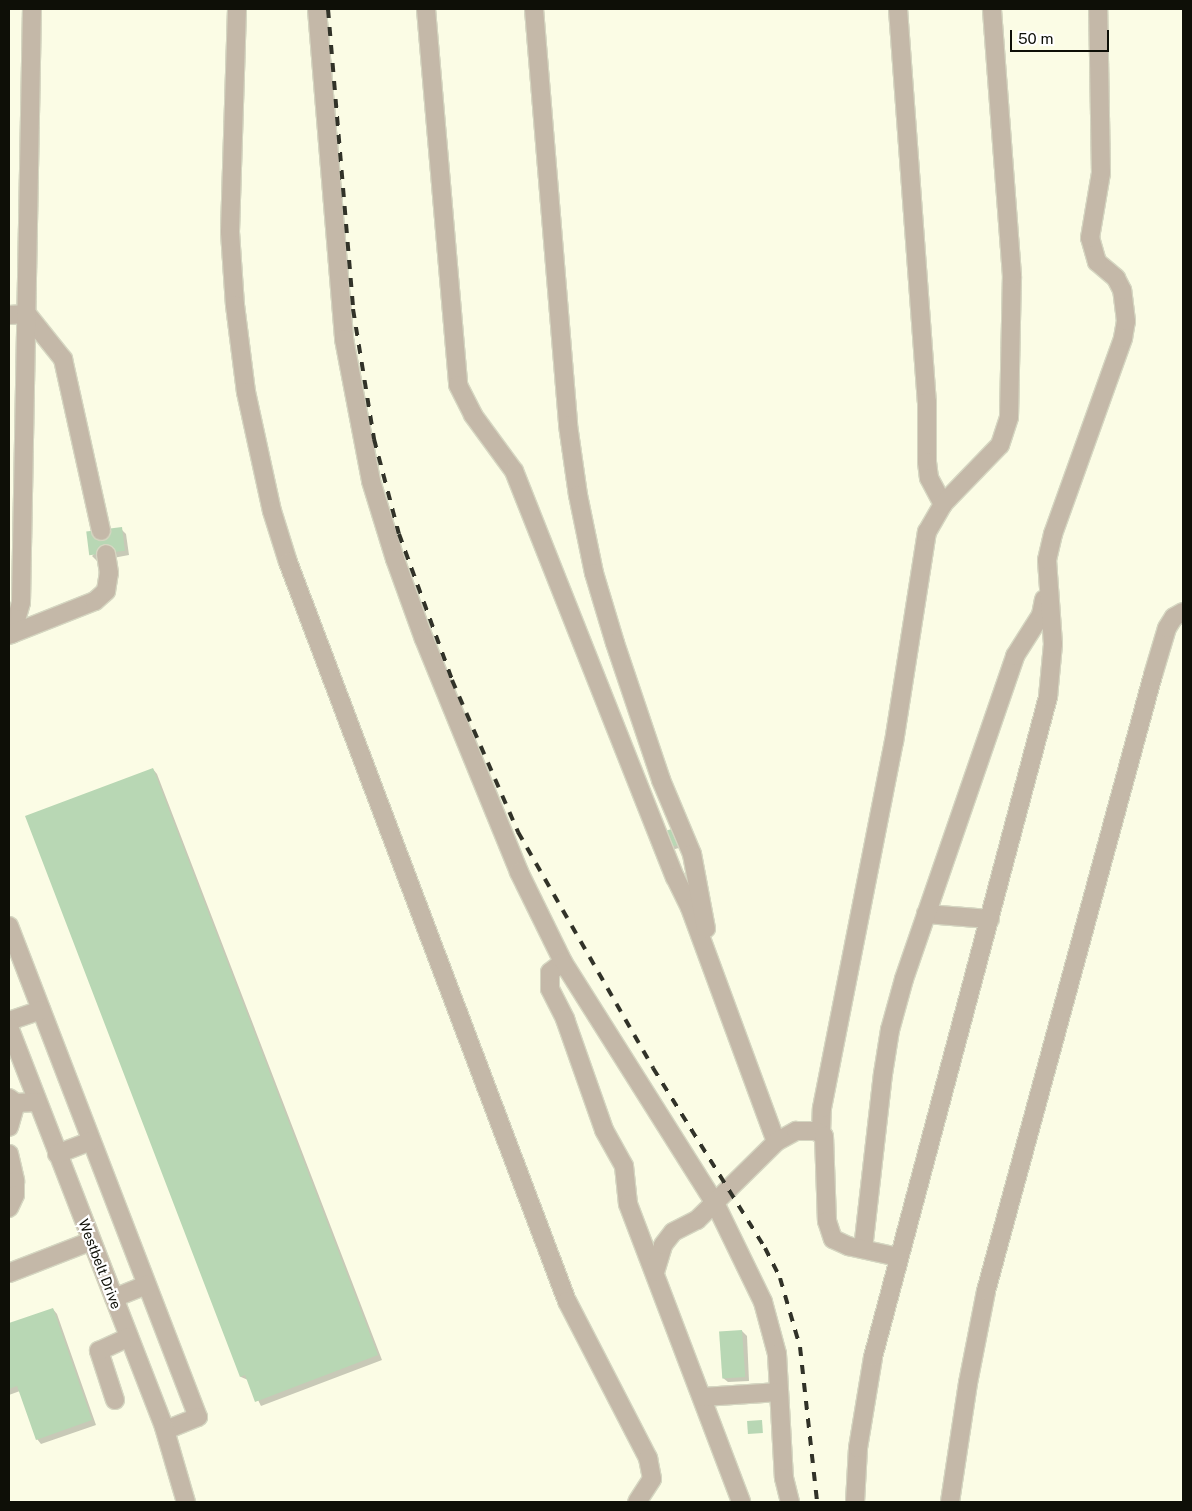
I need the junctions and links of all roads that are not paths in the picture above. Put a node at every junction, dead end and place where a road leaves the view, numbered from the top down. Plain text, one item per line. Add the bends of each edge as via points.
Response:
1 (32, 9) edge
2 (236, 9) edge
3 (317, 9) edge
4 (426, 9) edge
5 (534, 9) edge
6 (898, 9) edge
7 (992, 9) edge
8 (1098, 9) edge
9 (27, 314) junction
10 (9, 315) edge
11 (943, 504) junction
12 (101, 531) dead end
13 (106, 554) dead end
14 (1047, 588) junction
15 (1183, 612) edge
16 (10, 634) edge
17 (926, 914) junction
18 (990, 919) junction
19 (9, 926) edge
20 (563, 962) junction
21 (710, 962) junction
22 (41, 1010) junction
23 (9, 1021) edge
24 (9, 1027) edge
25 (13, 1101) edge
26 (38, 1102) junction
27 (9, 1127) edge
28 (821, 1133) junction
29 (91, 1141) junction
30 (776, 1142) junction
31 (9, 1154) edge
32 (58, 1154) junction
33 (715, 1203) junction
34 (9, 1208) edge
35 (91, 1241) junction
36 (863, 1249) junction
37 (898, 1257) junction
38 (655, 1272) junction
39 (9, 1273) edge
40 (147, 1285) junction
41 (114, 1298) junction
42 (128, 1337) junction
43 (780, 1392) junction
44 (703, 1397) junction
45 (115, 1400) dead end
46 (165, 1430) junction
47 (186, 1502) edge
48 (637, 1502) edge
49 (741, 1502) edge
50 (790, 1502) edge
51 (855, 1502) edge
52 (950, 1502) edge

1 - 9 street
2 - 48 street via 230,232 235,305 246,392 272,511 288,562 567,1301 648,1458 652,1479
3 - 20 street via 344,339 371,481 424,639 519,872
4 - 21 street via 458,384 473,415 514,471
5 - 21 street via 568,425 578,495 594,573 615,643 661,780 692,854
6 - 11 street via 927,402 926,462 929,478
7 - 11 street via 1012,276 1009,416 1000,445
8 - 14 street via 1101,173 1090,238 1097,262 1116,278 1122,290 1126,321 1123,338 1053,534 1047,560
9 - 10 street
9 - 12 street via 63,359
9 - 16 street via 21,602
11 - 28 street via 927,532 894,742 822,1108
13 - 16 street via 109,574 106,591 95,601
14 - 17 street via 1041,614 1016,656
14 - 18 street via 1053,672
15 - 52 street via 1174,617 1167,628 1153,674 986,1292
17 - 18 street
17 - 36 street via 890,1030
18 - 37 street
19 - 22 street
20 - 33 street
20 - 38 street via 550,972 548,983 604,1130 624,1166 628,1204
21 - 30 street
22 - 23 street
22 - 29 street
24 - 26 street, Westbelt Drive
25 - 26 street
25 - 27 street
26 - 32 street, Westbelt Drive
28 - 30 street via 796,1130
28 - 36 street via 827,1146 829,1231 839,1243
29 - 32 street
29 - 40 street
30 - 33 street
31 - 34 street via 16,1182 16,1195
32 - 35 street, Westbelt Drive
33 - 38 street via 697,1220 667,1238
33 - 43 street via 770,1322
35 - 39 street
35 - 41 street, Westbelt Drive
36 - 37 street
37 - 51 street via 865,1395
38 - 44 street
40 - 41 street
40 - 46 street via 198,1417
41 - 42 street, Westbelt Drive
42 - 45 street via 99,1351
42 - 46 street, Westbelt Drive
43 - 44 street
43 - 50 street via 784,1478
44 - 49 street
46 - 47 street, Westbelt Drive

